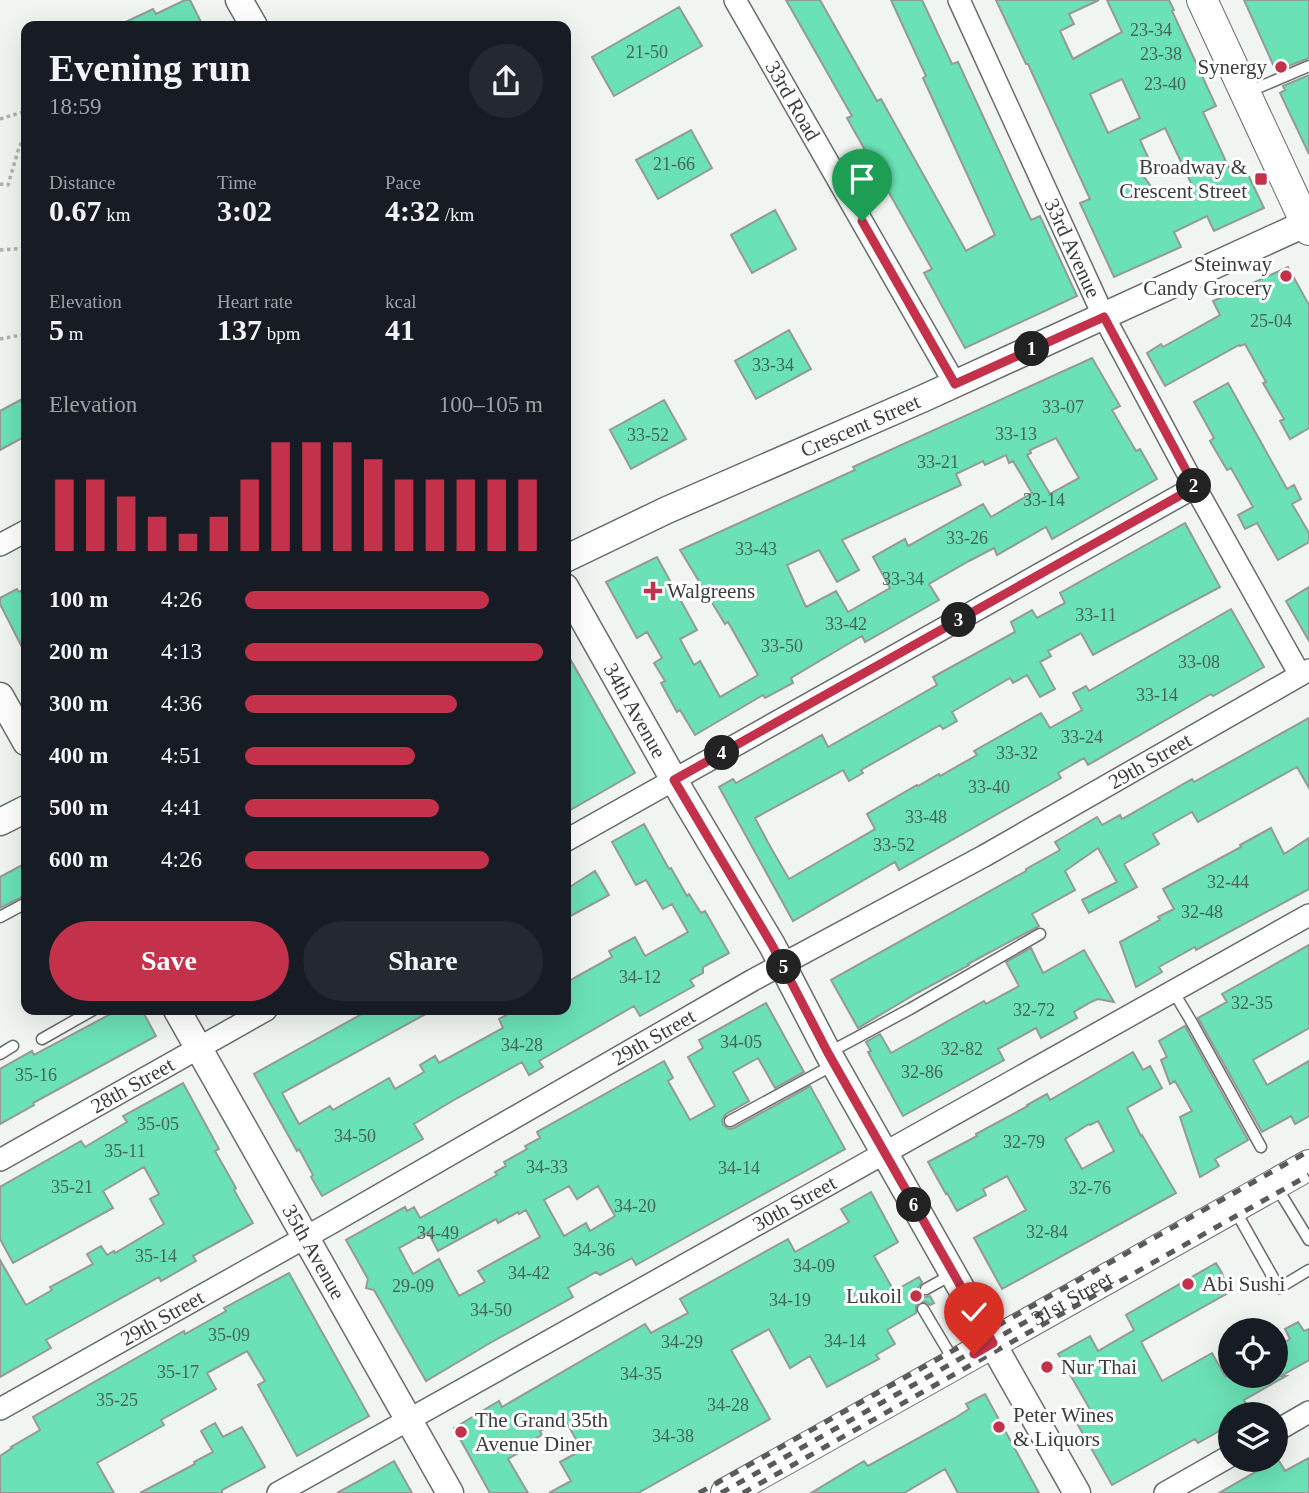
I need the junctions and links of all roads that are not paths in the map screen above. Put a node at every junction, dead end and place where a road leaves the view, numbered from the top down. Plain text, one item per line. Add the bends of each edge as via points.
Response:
1 (239, 0) edge
2 (735, 0) edge
3 (959, 0) edge
4 (1202, 0) edge
5 (251, 21) edge
6 (1309, 66) edge
7 (1245, 93) junction
8 (1308, 226) edge
9 (1104, 317) junction
10 (955, 384) junction
11 (1195, 487) junction
12 (21, 534) edge
13 (0, 545) edge
14 (571, 556) edge
15 (571, 598) edge
16 (1304, 673) edge
17 (0, 695) edge
18 (21, 733) edge
19 (674, 780) junction
20 (21, 812) edge
21 (0, 822) edge
22 (571, 835) edge
23 (21, 906) edge
24 (1309, 915) edge
25 (0, 917) edge
26 (1040, 934) dead end
27 (782, 964) junction
28 (1173, 991) junction
29 (84, 1015) edge
30 (180, 1015) edge
31 (258, 1015) edge
32 (42, 1039) dead end
33 (13, 1046) dead end
34 (199, 1048) junction
35 (0, 1054) edge
36 (832, 1059) junction
37 (730, 1121) dead end
38 (1261, 1147) dead end
39 (884, 1153) junction
40 (0, 1160) edge
41 (1309, 1165) edge
42 (1275, 1185) junction
43 (1234, 1208) junction
44 (306, 1237) junction
45 (1309, 1240) edge
46 (1309, 1270) edge
47 (953, 1274) junction
48 (926, 1289) dead end
49 (923, 1309) dead end
50 (993, 1343) junction
51 (956, 1364) junction
52 (0, 1409) edge
53 (1309, 1412) edge
54 (409, 1419) junction
55 (1288, 1424) edge
56 (1218, 1464) edge
57 (278, 1493) edge
58 (450, 1493) edge
59 (726, 1493) edge
60 (1077, 1493) edge
61 (1165, 1493) edge

1 - 5 street
2 - 10 street, 33rd Road
3 - 9 street, 33rd Avenue
4 - 7 main road
6 - 7 lane
7 - 8 main road
8 - 9 street, Crescent Street
9 - 10 street, Crescent Street
9 - 11 street, 33rd Avenue
10 - 14 street, Crescent Street
11 - 16 street, 33rd Avenue
11 - 19 street
12 - 13 street
15 - 19 street, 34th Avenue
16 - 27 street, 29th Street via 984,856
17 - 18 street
19 - 22 street
19 - 27 street, 34th Avenue
20 - 21 street
23 - 25 lane
24 - 28 street, 30th Street
26 - 36 lane
27 - 36 street, 34th Avenue
27 - 44 street, 29th Street
28 - 38 lane
28 - 39 street, 30th Street
29 - 32 lane
30 - 34 street, 35th Avenue
31 - 34 street, 28th Street
33 - 35 lane
34 - 40 street, 28th Street
34 - 44 street, 35th Avenue
36 - 37 lane
36 - 39 street, 34th Avenue
39 - 47 street, 34th Avenue
39 - 54 street, 30th Street
41 - 42 main road, 31st Street
42 - 43 main road, 31st Street
42 - 45 lane
43 - 46 lane via 1279,1288
43 - 50 main road, 31st Street
44 - 52 street, 29th Street
44 - 54 street, 35th Avenue
47 - 48 lane
47 - 50 street, 34th Avenue
49 - 51 lane
50 - 51 main road, 31st Street
50 - 60 street, 34th Avenue
51 - 59 main road, 31st Street
53 - 55 street
54 - 57 street, 30th Street
54 - 58 street, 35th Avenue
56 - 61 street

